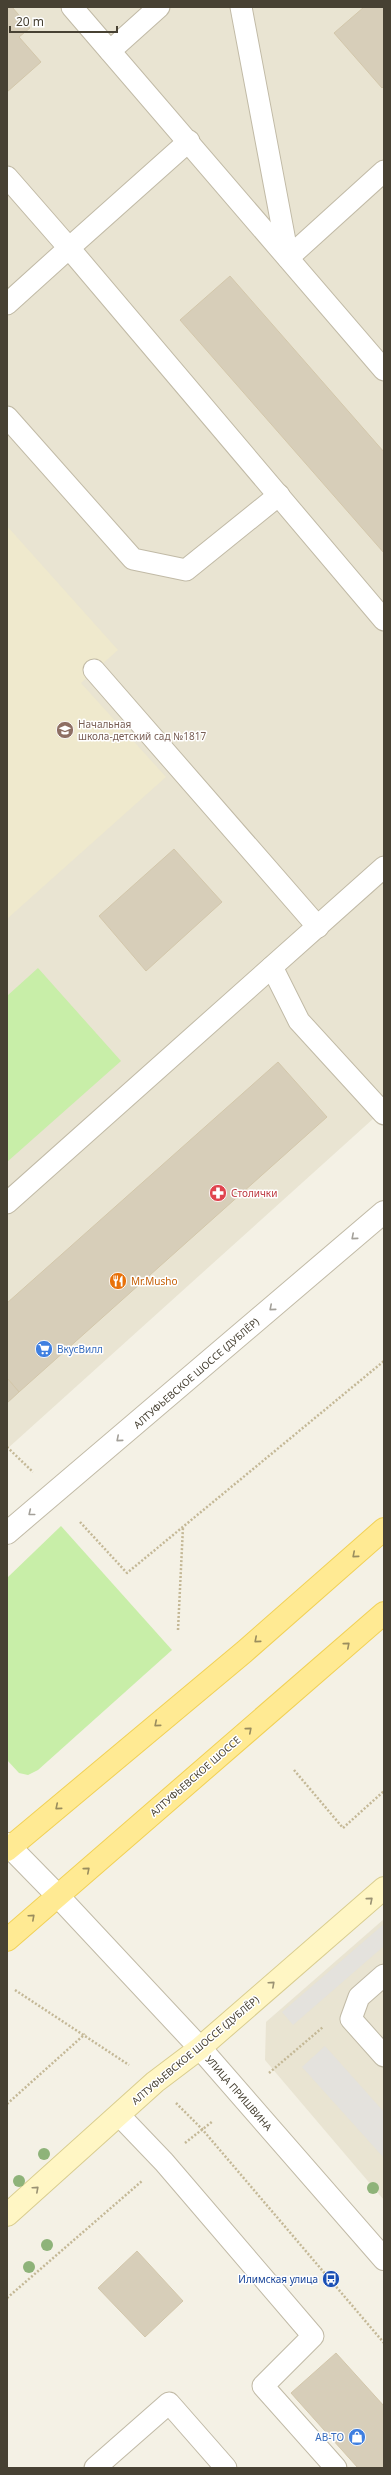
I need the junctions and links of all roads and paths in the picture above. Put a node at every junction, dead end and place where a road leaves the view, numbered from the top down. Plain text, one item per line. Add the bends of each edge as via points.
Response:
1 (72, 7) edge
2 (160, 7) edge
3 (241, 7) edge
4 (110, 51) junction
5 (189, 141) junction
6 (384, 171) edge
7 (7, 177) edge
8 (69, 248) junction
9 (288, 258) junction
10 (7, 304) edge
11 (384, 370) edge
12 (7, 417) edge
13 (279, 495) junction
14 (384, 620) edge
15 (94, 670) dead end
16 (384, 867) edge
17 (318, 927) junction
18 (272, 967) junction
19 (384, 1114) edge
20 (7, 1203) edge
21 (384, 1212) edge
22 (384, 1361) edge
23 (7, 1446) edge
24 (33, 1472) dead end
25 (80, 1522) dead end
26 (183, 1526) junction
27 (384, 1529) edge
28 (7, 1533) edge
29 (384, 1613) edge
30 (178, 1630) dead end
31 (294, 1770) dead end
32 (384, 1791) edge
33 (8, 1847) edge
34 (384, 1888) edge
35 (58, 1895) junction
36 (7, 1940) edge
37 (384, 1975) edge
38 (15, 1990) dead end
39 (359, 1998) junction
40 (85, 2034) junction
41 (200, 2048) junction
42 (384, 2056) edge
43 (269, 2073) dead end
44 (155, 2082) junction
45 (7, 2104) edge
46 (119, 2115) junction
47 (213, 2121) dead end
48 (202, 2129) junction
49 (164, 2162) junction
50 (7, 2215) edge
51 (384, 2259) edge
52 (7, 2298) edge
53 (384, 2343) edge
54 (95, 2468) edge
55 (226, 2468) edge
56 (336, 2468) edge

1 - 4 lane
2 - 4 lane
3 - 9 lane
4 - 5 lane
5 - 8 lane
5 - 9 lane
6 - 9 lane
7 - 8 lane
8 - 10 lane
8 - 13 lane
9 - 11 lane
12 - 13 lane via 133,559 186,570
13 - 14 lane
15 - 17 lane
16 - 17 lane
17 - 18 lane
18 - 19 lane via 299,1021
18 - 20 lane
21 -> 28 street, АЛТУФЬЕВСКОЕ ШОССЕ (ДУБЛЁР)
22 - 26 path
23 - 24 path
25 - 26 path via 127,1573
26 - 30 path
27 -> 33 main road via 244,1652
35 -> 29 main road, АЛТУФЬЕВСКОЕ ШОССЕ
31 - 32 path via 343,1828
33 - 35 street
41 -> 34 main road, АЛТУФЬЕВСКОЕ ШОССЕ (ДУБЛЁР)
36 -> 35 main road, АЛТУФЬЕВСКОЕ ШОССЕ
35 - 41 street, УЛИЦА ПРИШВИНА
37 - 39 lane
38 - 40 path
39 - 42 lane via 351,2019
39 - 43 path
40 - 44 path
40 - 45 path
41 - 44 main road, АЛТУФЬЕВСКОЕ ШОССЕ (ДУБЛЁР)
41 - 51 street, УЛИЦА ПРИШВИНА
44 - 46 main road, АЛТУФЬЕВСКОЕ ШОССЕ (ДУБЛЁР)
44 - 48 path
46 - 49 lane
50 -> 46 main road, АЛТУФЬЕВСКОЕ ШОССЕ (ДУБЛЁР)
47 - 48 path
48 - 49 path
48 - 53 path
49 - 52 path
49 - 56 lane via 313,2336 263,2386
54 - 55 lane via 169,2403

